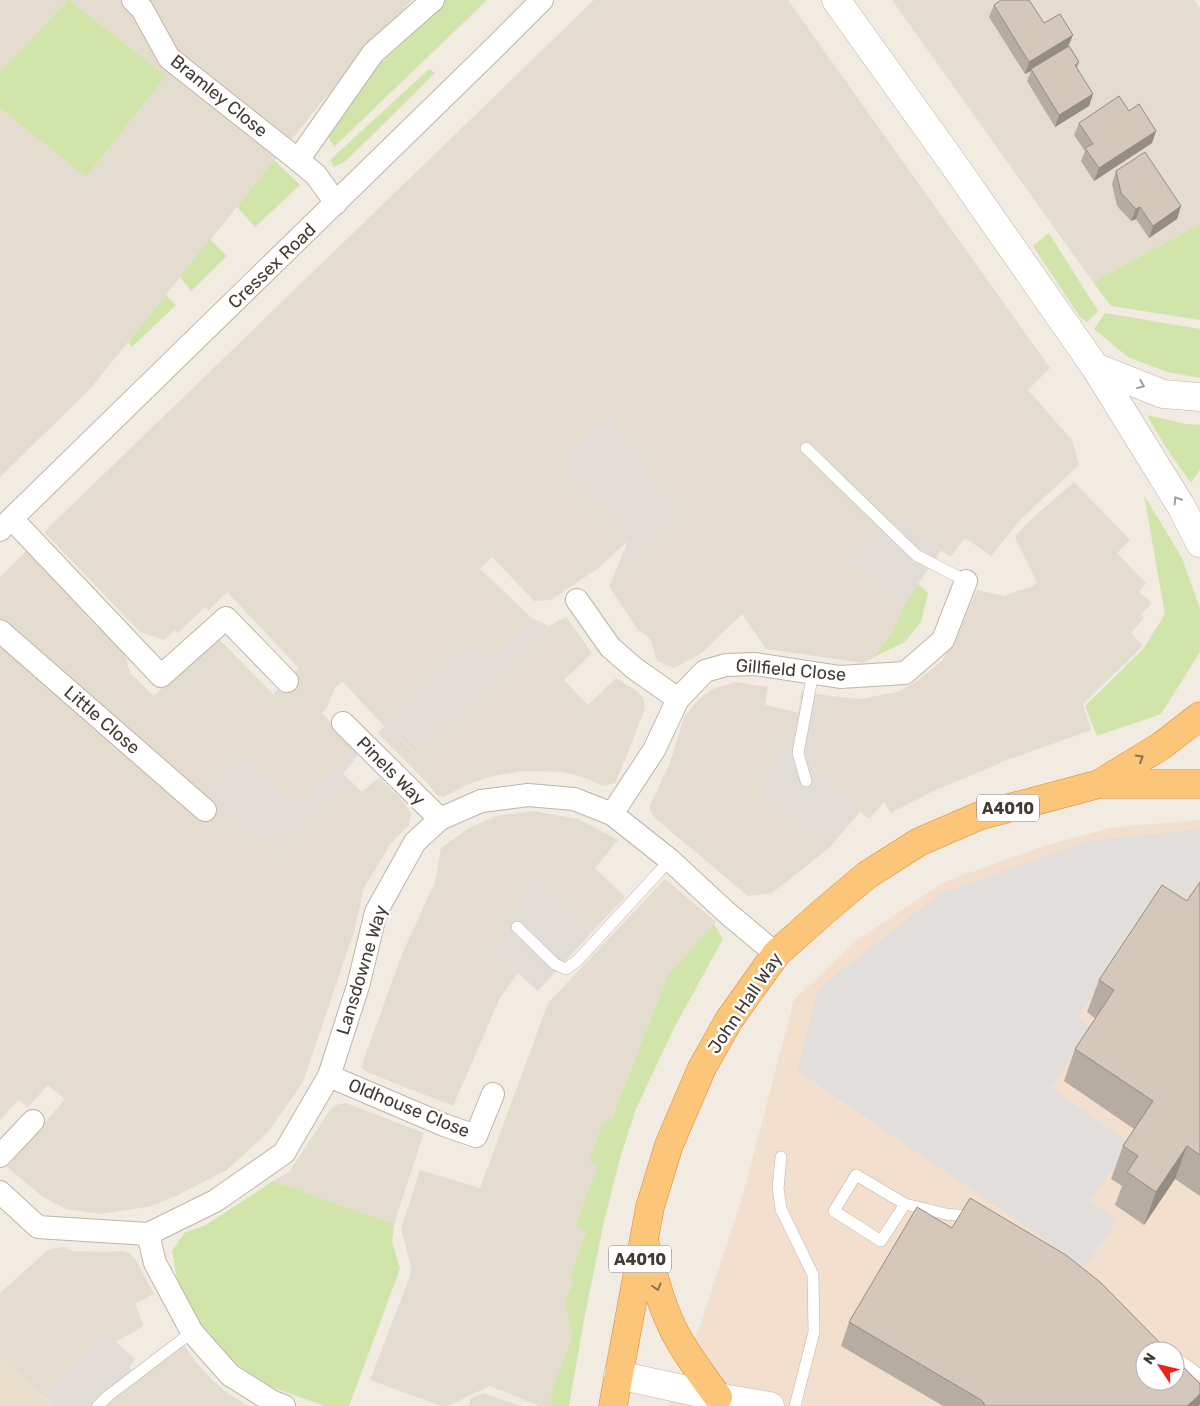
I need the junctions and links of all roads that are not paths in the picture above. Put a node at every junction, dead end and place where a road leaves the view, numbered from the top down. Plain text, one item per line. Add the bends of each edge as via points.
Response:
1 (133, 0) edge
2 (433, 0) edge
3 (542, 0) edge
4 (836, 0) edge
5 (298, 160) junction
6 (336, 203) junction
7 (1096, 367) junction
8 (1200, 397) edge
9 (806, 448) dead end
10 (6, 524) edge
11 (1200, 543) edge
12 (966, 581) joint
13 (577, 600) dead end
14 (0, 631) edge
15 (813, 673) junction
16 (286, 681) dead end
17 (678, 699) junction
18 (1200, 716) edge
19 (343, 723) dead end
20 (806, 781) dead end
21 (1099, 784) junction
22 (1200, 784) edge
23 (205, 810) dead end
24 (612, 814) junction
25 (440, 819) junction
26 (670, 860) junction
27 (516, 927) dead end
28 (776, 954) junction
29 (329, 1076) junction
30 (493, 1094) dead end
31 (33, 1121) dead end
32 (0, 1156) edge
33 (781, 1158) dead end
34 (0, 1192) edge
35 (906, 1204) junction
36 (984, 1226) edge
37 (148, 1234) junction
38 (644, 1240) junction
39 (192, 1332) junction
40 (1185, 1364) edge
41 (618, 1375) junction
42 (1200, 1375) edge
43 (720, 1401) edge
44 (98, 1406) edge
45 (284, 1406) edge
46 (613, 1406) edge
47 (770, 1406) edge
48 (795, 1406) edge

1 - 5 street, Bramley Close via 142,9 169,58
2 - 5 street via 373,53
3 - 6 street, Cressex Road
4 - 7 street
5 - 6 street, Bramley Close via 316,175
6 - 10 street, Cressex Road
7 -> 8 street via 1163,394
11 -> 7 street
9 - 12 lane via 916,555
10 - 16 street via 161,676 226,618
12 - 15 street, Gillfield Close via 943,640 905,673 840,677
13 - 17 street via 610,646 634,668
14 - 23 street, Little Close
15 - 17 street, Gillfield Close via 755,664 726,665 705,671
15 - 20 lane via 798,753
17 - 24 street, Gillfield Close via 654,750
21 -> 18 highway, John Hall Way / A4010 via 1161,746
19 - 25 street, Pinels Way
21 - 22 highway, John Hall Way / A4010
21 - 28 highway, John Hall Way / A4010 via 979,816 920,842 867,876
24 - 25 street, Lansdowne Way via 574,799 528,795 481,801
24 - 26 street, Lansdowne Way
25 - 29 street, Lansdowne Way via 415,842 376,912 358,986
26 - 27 lane via 566,969 555,964
26 - 28 street, Lansdowne Way
28 - 38 highway, John Hall Way / A4010 via 729,1020 702,1068 669,1145 650,1207
29 - 30 street, Oldhouse Close via 476,1136
29 - 37 street, Lansdowne Way via 284,1153 215,1201
31 - 32 street
33 - 48 lane via 778,1188 781,1209 813,1275 814,1332
34 - 37 street, Lansdowne Way via 38,1227
35 - 35 lane via 856,1175 834,1211 881,1241
35 - 36 lane via 967,1216
37 - 39 street via 155,1263
38 - 41 highway, John Hall Way / A4010
38 -> 43 highway via 661,1302 686,1352
39 - 44 lane
39 - 45 street via 230,1375
40 - 42 lane
41 - 43 street
41 - 46 highway, John Hall Way / A4010
43 - 47 street

